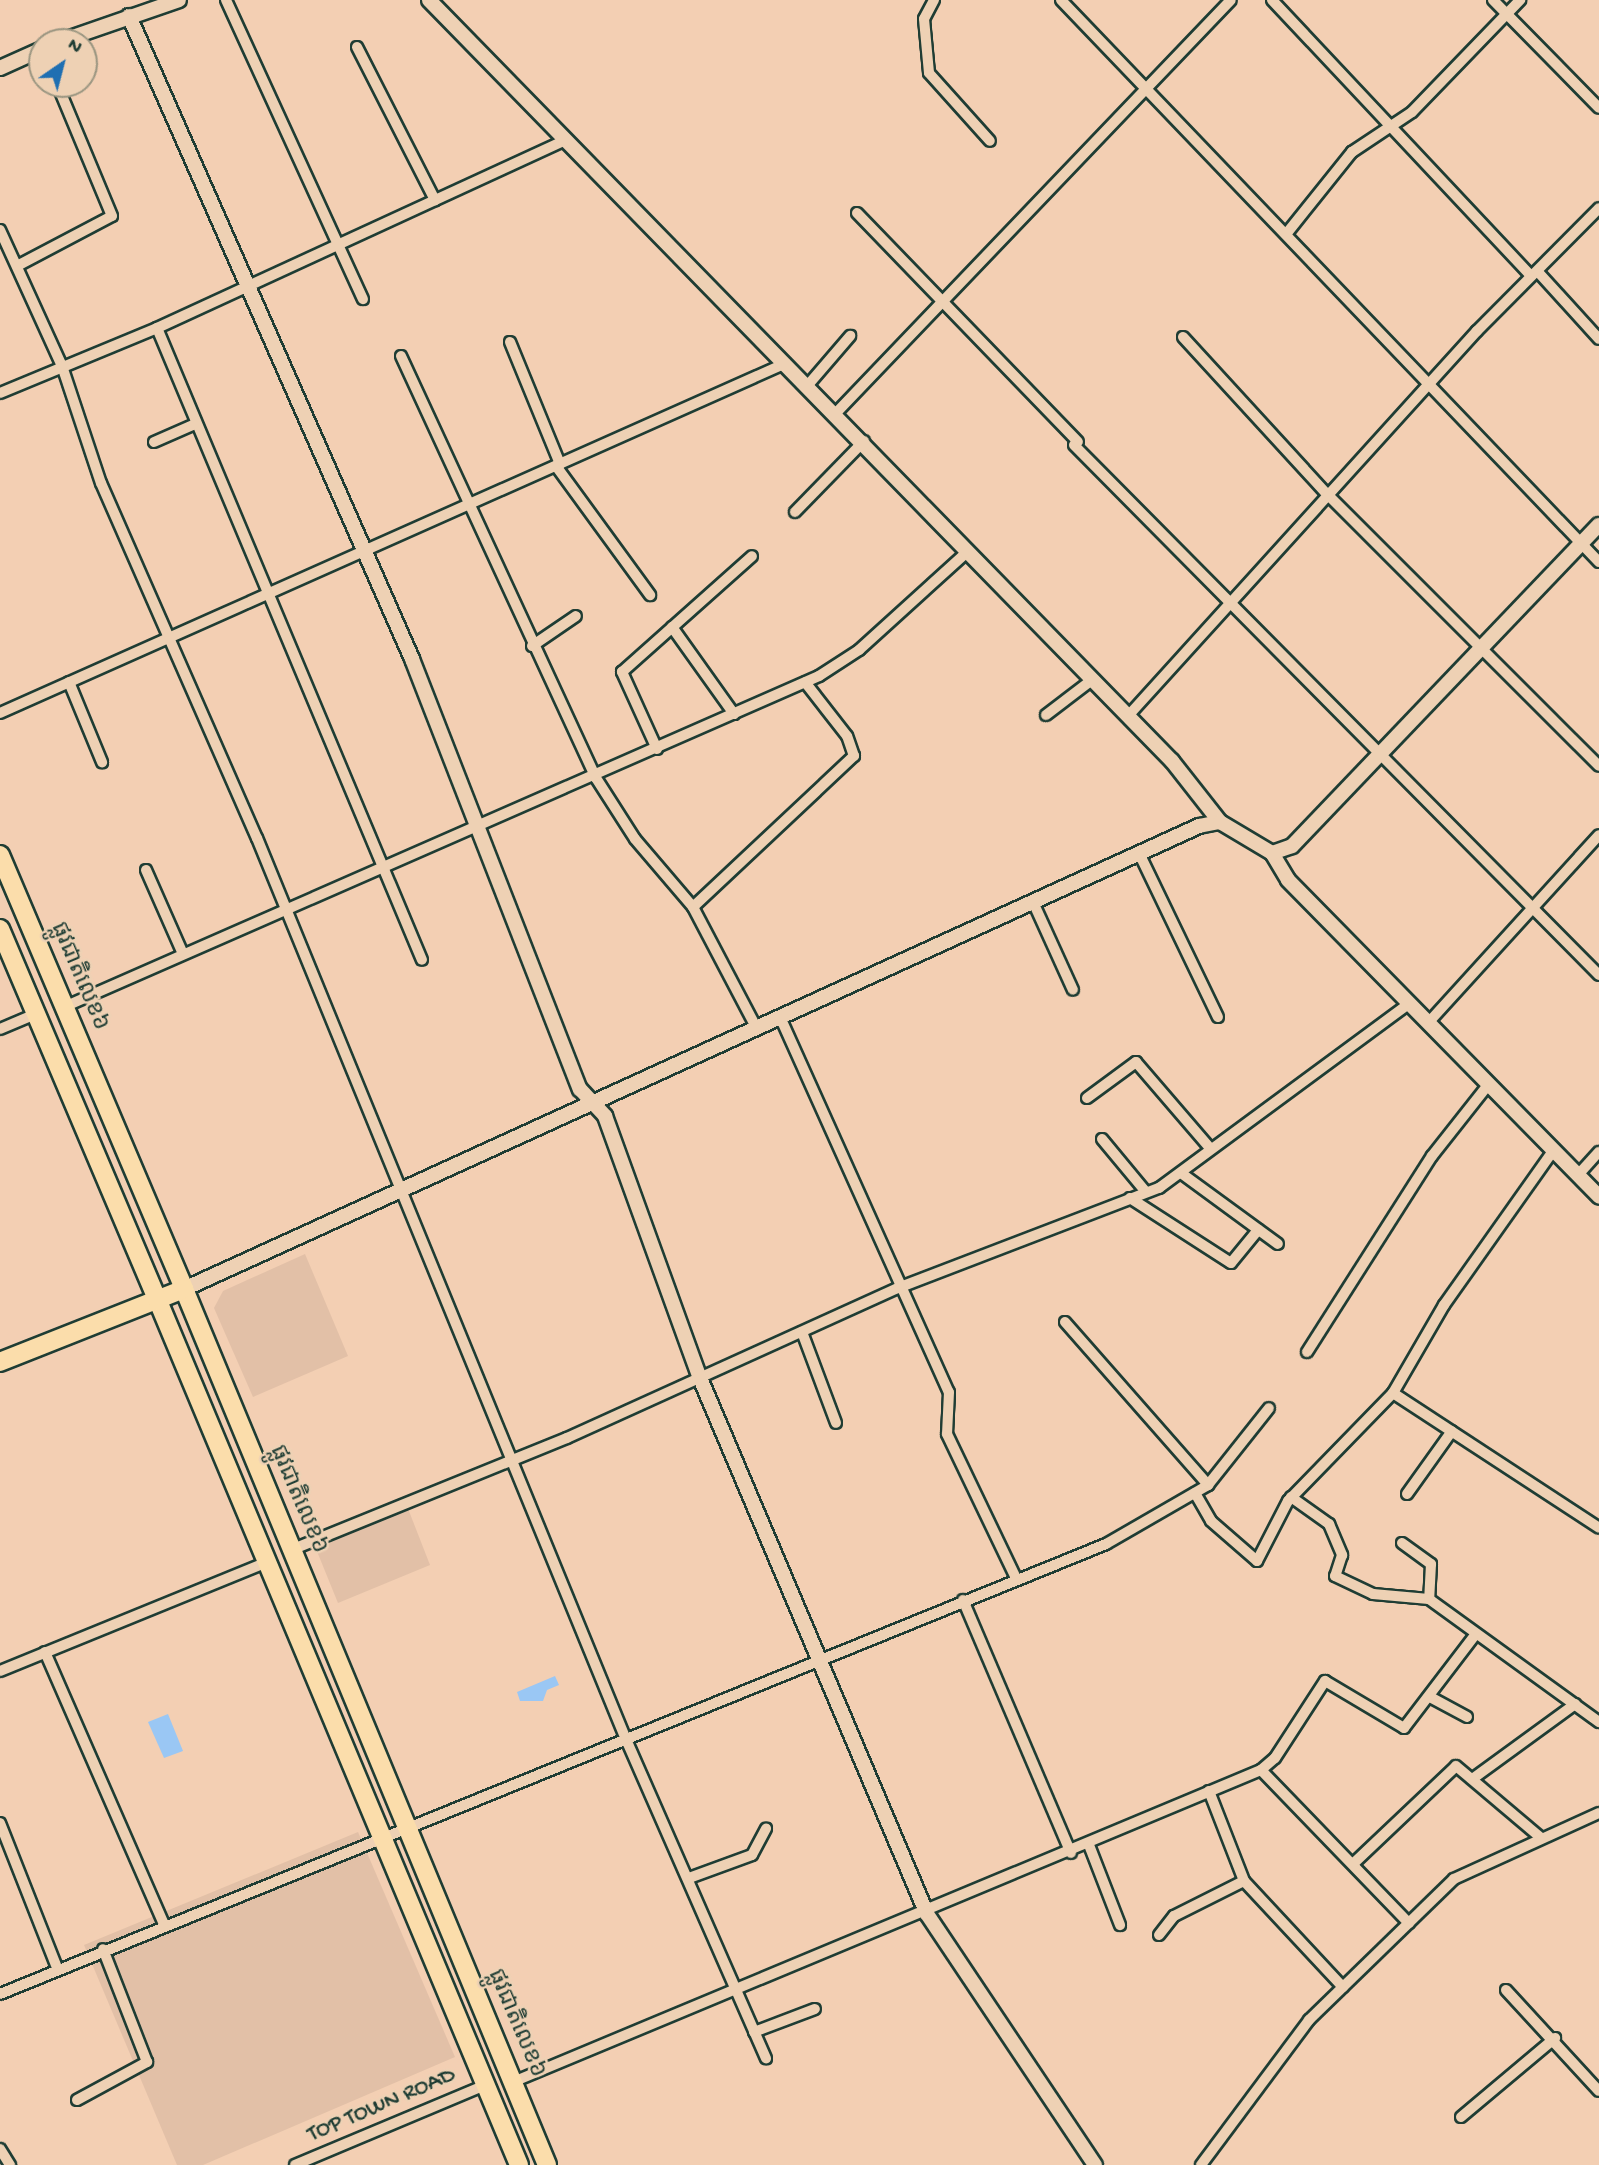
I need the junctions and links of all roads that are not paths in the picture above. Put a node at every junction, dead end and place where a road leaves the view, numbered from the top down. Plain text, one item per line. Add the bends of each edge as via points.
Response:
1 (179, 0) edge
2 (226, 0) edge
3 (429, 0) edge
4 (934, 0) edge
5 (1061, 0) edge
6 (1231, 0) edge
7 (1272, 0) edge
8 (1493, 0) edge
9 (1520, 0) edge
10 (1508, 15) junction
11 (129, 16) junction
12 (96, 28) edge
13 (357, 47) dead end
14 (28, 55) edge
15 (0, 68) edge
16 (1147, 88) junction
17 (64, 98) edge
18 (1599, 108) edge
19 (1394, 125) junction
20 (990, 141) dead end
21 (562, 142) junction
22 (435, 200) junction
23 (1599, 208) edge
24 (857, 213) dead end
25 (0, 230) edge
26 (1287, 233) junction
27 (338, 241) junction
28 (16, 266) junction
29 (1535, 275) junction
30 (248, 286) junction
31 (363, 299) dead end
32 (943, 302) junction
33 (157, 328) junction
34 (850, 336) dead end
35 (1182, 337) dead end
36 (1599, 339) edge
37 (510, 342) dead end
38 (401, 356) dead end
39 (786, 363) junction
40 (62, 366) junction
41 (1433, 383) junction
42 (808, 385) junction
43 (0, 393) edge
44 (836, 413) junction
45 (193, 425) junction
46 (864, 441) junction
47 (155, 442) dead end
48 (558, 465) junction
49 (1328, 495) junction
50 (464, 503) junction
51 (795, 512) dead end
52 (1599, 525) edge
53 (1583, 541) junction
54 (366, 551) junction
55 (968, 551) junction
56 (752, 556) dead end
57 (1599, 562) edge
58 (269, 595) junction
59 (650, 595) dead end
60 (1232, 602) junction
61 (576, 616) dead end
62 (672, 627) junction
63 (167, 640) junction
64 (532, 646) junction
65 (1481, 648) junction
66 (1092, 680) junction
67 (69, 682) junction
68 (805, 682) junction
69 (0, 713) edge
70 (734, 714) junction
71 (1046, 715) dead end
72 (1128, 716) junction
73 (657, 749) junction
74 (1380, 757) junction
75 (102, 762) dead end
76 (1599, 766) edge
77 (596, 778) junction
78 (1220, 822) junction
79 (481, 827) junction
80 (1599, 835) edge
81 (1139, 853) junction
82 (1272, 853) junction
83 (0, 855) edge
84 (384, 867) junction
85 (146, 870) dead end
86 (1034, 904) junction
87 (694, 907) junction
88 (1534, 908) junction
89 (284, 910) junction
90 (0, 929) edge
91 (183, 954) junction
92 (422, 960) dead end
93 (1599, 975) edge
94 (1073, 990) dead end
95 (1409, 1004) junction
96 (64, 1007) junction
97 (36, 1014) junction
98 (1218, 1017) dead end
99 (781, 1018) junction
100 (1428, 1023) junction
101 (0, 1029) edge
102 (757, 1029) junction
103 (1488, 1085) junction
104 (1087, 1098) dead end
105 (593, 1105) junction
106 (1102, 1139) dead end
107 (1210, 1148) junction
108 (1553, 1151) junction
109 (1599, 1152) edge
110 (1181, 1174) junction
111 (1577, 1175) junction
112 (1146, 1192) junction
113 (398, 1193) junction
114 (1599, 1197) edge
115 (1130, 1198) junction
116 (1258, 1230) junction
117 (1278, 1244) dead end
118 (898, 1288) junction
119 (184, 1289) junction
120 (158, 1301) junction
121 (1065, 1322) dead end
122 (802, 1332) junction
123 (1307, 1352) dead end
124 (0, 1362) edge
125 (700, 1378) junction
126 (1392, 1393) junction
127 (1269, 1408) dead end
128 (836, 1423) dead end
129 (1452, 1431) junction
130 (514, 1461) junction
131 (1208, 1485) junction
132 (1195, 1493) junction
133 (1407, 1494) dead end
134 (1291, 1497) junction
135 (1599, 1528) edge
136 (1402, 1543) dead end
137 (291, 1550) junction
138 (267, 1562) junction
139 (1016, 1578) junction
140 (1429, 1599) junction
141 (963, 1600) junction
142 (1475, 1635) junction
143 (45, 1652) junction
144 (814, 1659) junction
145 (0, 1671) edge
146 (1430, 1697) junction
147 (1575, 1704) junction
148 (1466, 1717) dead end
149 (1599, 1722) edge
150 (625, 1737) junction
151 (1261, 1770) junction
152 (1475, 1777) junction
153 (1209, 1791) junction
154 (1599, 1813) edge
155 (0, 1824) edge
156 (407, 1828) junction
157 (766, 1829) dead end
158 (381, 1835) junction
159 (1540, 1837) junction
160 (1089, 1845) junction
161 (1071, 1853) junction
162 (1355, 1862) junction
163 (690, 1878) junction
164 (1244, 1881) junction
165 (927, 1914) junction
166 (1409, 1923) junction
167 (164, 1925) junction
168 (1121, 1925) dead end
169 (1159, 1935) dead end
170 (103, 1949) junction
171 (57, 1968) junction
172 (1343, 1987) junction
173 (1506, 1990) dead end
174 (737, 1993) junction
175 (0, 1994) edge
176 (815, 2009) dead end
177 (754, 2032) junction
178 (1555, 2038) junction
179 (766, 2058) dead end
180 (513, 2082) junction
181 (485, 2085) junction
182 (1599, 2091) edge
183 (77, 2100) dead end
184 (1461, 2117) dead end
185 (0, 2149) edge
186 (10, 2165) edge
187 (295, 2165) edge
188 (519, 2165) edge
189 (547, 2165) edge
190 (1095, 2165) edge
191 (1201, 2165) edge

1 - 11 street
2 - 27 street
3 - 21 street
4 - 20 street via 924,19 929,73
5 - 16 street
6 - 16 street
7 - 19 street
8 - 10 street
9 - 10 street
10 - 18 street
10 - 19 street
11 - 12 street
11 - 30 street
13 - 22 street
14 - 15 street
16 - 26 street
16 - 32 street
17 - 28 street via 112,216 107,224
19 - 26 street via 1352,152
19 - 29 street
21 - 22 street
21 - 39 street
22 - 27 street
23 - 29 street
24 - 32 street
25 - 28 street
26 - 41 street
27 - 30 street
27 - 31 street
28 - 40 street
29 - 36 street
29 - 41 street
30 - 33 street
30 - 54 street
32 - 44 street
32 - 60 street
33 - 40 street
33 - 45 street
34 - 42 street
35 - 49 street
37 - 48 street
38 - 50 street
39 - 42 street
39 - 48 street
40 - 43 street
40 - 63 street via 101,483
41 - 49 street
41 - 53 street
42 - 44 street
44 - 46 street
45 - 47 street
45 - 58 street
46 - 51 street
46 - 55 street
48 - 50 street
48 - 59 street
49 - 60 street
49 - 65 street
50 - 54 street
50 - 64 street
52 - 53 street
53 - 57 street
53 - 65 street
54 - 58 street
54 - 79 street
55 - 66 street
55 - 68 street via 859,650
56 - 62 street
58 - 63 street
58 - 84 street
60 - 72 street
60 - 74 street
61 - 64 street
62 - 70 street
62 - 73 street via 621,674
63 - 67 street
63 - 89 street
64 - 77 street
65 - 74 street
65 - 76 street
66 - 71 street
66 - 72 street
67 - 69 street
67 - 75 street
68 - 70 street
68 - 87 street via 847,736 854,756
70 - 73 street
72 - 78 street
73 - 77 street
74 - 82 street via 1300,840
74 - 88 street
77 - 79 street
77 - 87 street via 635,839
78 - 81 street
78 - 82 street
79 - 84 street
79 - 105 street via 580,1089
80 - 88 street
81 - 86 street
81 - 98 street
82 - 95 street via 1289,880
83 - 96 main road, ផ្លូវជាតិលេខ៦
84 - 89 street
84 - 92 street
85 - 91 street
86 - 94 street
86 - 99 street
87 - 102 street
88 - 93 street
88 - 100 street
89 - 91 street
89 - 113 street
90 - 97 main road
91 - 96 street
95 - 100 street
95 - 107 street
96 - 119 main road, ផ្លូវជាតិលេខ៦
97 - 101 street
97 - 120 main road
99 - 102 street
99 - 118 street
100 - 103 street
102 - 105 street
103 - 108 street
103 - 123 street via 1424,1167
104 - 107 street via 1136,1062
105 - 113 street
105 - 125 street via 605,1116
106 - 112 street
107 - 110 street
108 - 111 street
108 - 126 street via 1444,1305
109 - 111 street
110 - 112 street
110 - 116 street
111 - 114 street
112 - 115 street
113 - 119 street
113 - 130 street
115 - 116 street via 1231,1263
115 - 118 street via 967,1266
116 - 117 street
118 - 122 street
118 - 139 street via 949,1392 947,1434
119 - 120 main road
119 - 137 main road, ផ្លូវជាតិលេខ៦
120 - 124 main road
120 - 138 main road
121 - 131 street
122 - 125 street
122 - 128 street
125 - 130 street
125 - 144 street
126 - 129 street
126 - 134 street
127 - 131 street
129 - 133 street
129 - 135 street
130 - 137 street
130 - 150 street
131 - 132 street
132 - 134 street via 1211,1521 1257,1561
132 - 139 street via 1106,1544
134 - 140 street via 1329,1524 1342,1555 1335,1576 1373,1594
136 - 140 street via 1431,1564
137 - 156 main road, ផ្លូវជាតិលេខ៦
138 - 143 street
138 - 158 main road
139 - 141 street
140 - 142 street
141 - 144 street
141 - 161 street
142 - 146 street
142 - 147 street
143 - 145 street
143 - 167 street
144 - 150 street
144 - 165 street
146 - 148 street
146 - 151 street via 1411,1723 1398,1728 1325,1681 1275,1758
147 - 149 street
147 - 152 street
150 - 156 street
150 - 163 street
151 - 153 street
151 - 162 street
152 - 159 street
152 - 162 street via 1456,1766 1446,1770
153 - 160 street
153 - 164 street
154 - 159 street
155 - 171 street
156 - 158 street
156 - 180 main road, ផ្លូវជាតិលេខ៦
157 - 163 street via 752,1855
158 - 167 street
158 - 181 main road
159 - 166 street via 1468,1869
160 - 161 street
160 - 168 street
161 - 165 street
162 - 166 street
163 - 174 street
164 - 169 street via 1174,1916
164 - 172 street
165 - 174 street
165 - 190 street
166 - 172 street
167 - 170 street
170 - 171 street
170 - 183 street via 147,2062
171 - 175 street
172 - 191 street via 1250,2092
173 - 178 street
174 - 177 street
174 - 180 street
176 - 177 street
177 - 179 street
178 - 182 street
178 - 184 street
180 - 189 main road, ផ្លូវជាតិលេខ៦
181 - 187 street, TOP TOWN ROAD
181 - 188 main road
185 - 186 street

